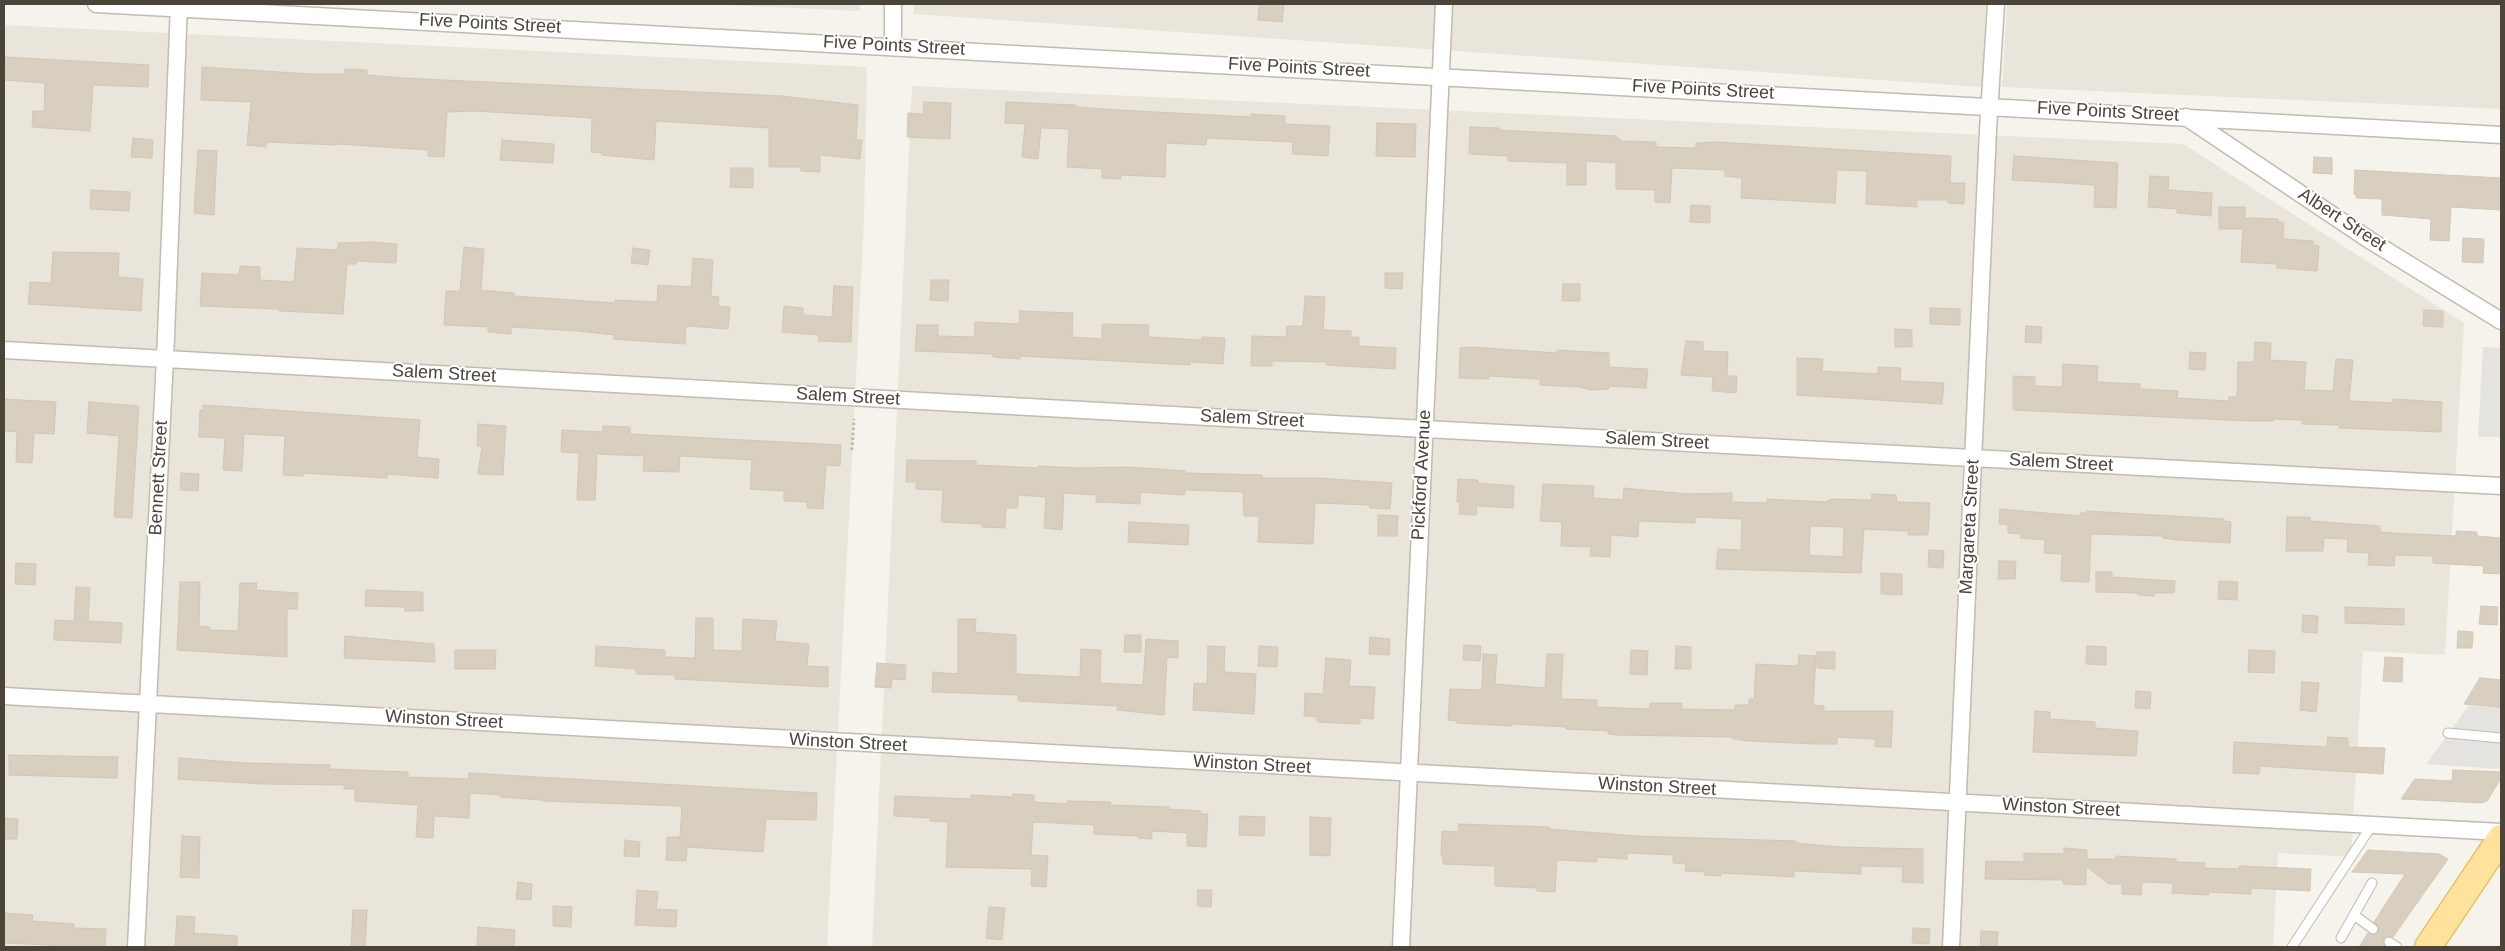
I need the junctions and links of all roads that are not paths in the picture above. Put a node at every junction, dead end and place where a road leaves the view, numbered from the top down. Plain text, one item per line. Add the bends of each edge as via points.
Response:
1 (96, 4) edge
2 (894, 4) edge
3 (1444, 4) edge
4 (1996, 4) edge
5 (179, 6) edge
6 (893, 47) junction
7 (1441, 76) junction
8 (1989, 106) junction
9 (2184, 116) junction
10 (2501, 135) edge
11 (2501, 321) edge
12 (4, 350) edge
13 (165, 359) junction
14 (1424, 429) junction
15 (1973, 458) junction
16 (2501, 486) edge
17 (4, 696) edge
18 (148, 704) junction
19 (2448, 733) dead end
20 (2501, 738) edge
21 (1408, 774) junction
22 (1957, 802) junction
23 (2372, 825) junction
24 (2501, 832) edge
25 (2501, 838) edge
26 (2372, 883) dead end
27 (2354, 915) junction
28 (2373, 930) dead end
29 (2341, 938) dead end
30 (136, 947) edge
31 (1401, 947) edge
32 (1951, 947) edge
33 (2292, 947) edge
34 (2428, 947) edge

1 - 5 street, Five Points Street
2 - 6 street
3 - 7 street, Pickford Avenue
4 - 8 street, Margareta Street
5 - 6 street, Five Points Street
5 - 13 street, Bennett Street
6 - 7 street, Five Points Street
7 - 8 street, Five Points Street
7 - 14 street, Pickford Avenue
8 - 9 street, Five Points Street
8 - 15 street, Margareta Street
9 - 10 street, Five Points Street
9 - 11 street, Albert Street via 2371,241
12 - 13 street, Salem Street
13 - 14 street, Salem Street
13 - 18 street, Bennett Street
14 - 15 street, Salem Street
14 - 21 street, Pickford Avenue
15 - 16 street, Salem Street
15 - 22 street, Margareta Street
17 - 18 street, Winston Street
18 - 21 street, Winston Street
18 - 30 street, Bennett Street
19 - 20 lane
21 - 22 street, Winston Street
21 - 31 street, Pickford Avenue
22 - 23 street, Winston Street
22 - 32 street, Margareta Street
23 - 24 street, Winston Street
23 - 33 lane
25 - 34 main road
26 - 27 lane
27 - 28 lane
27 - 29 lane

